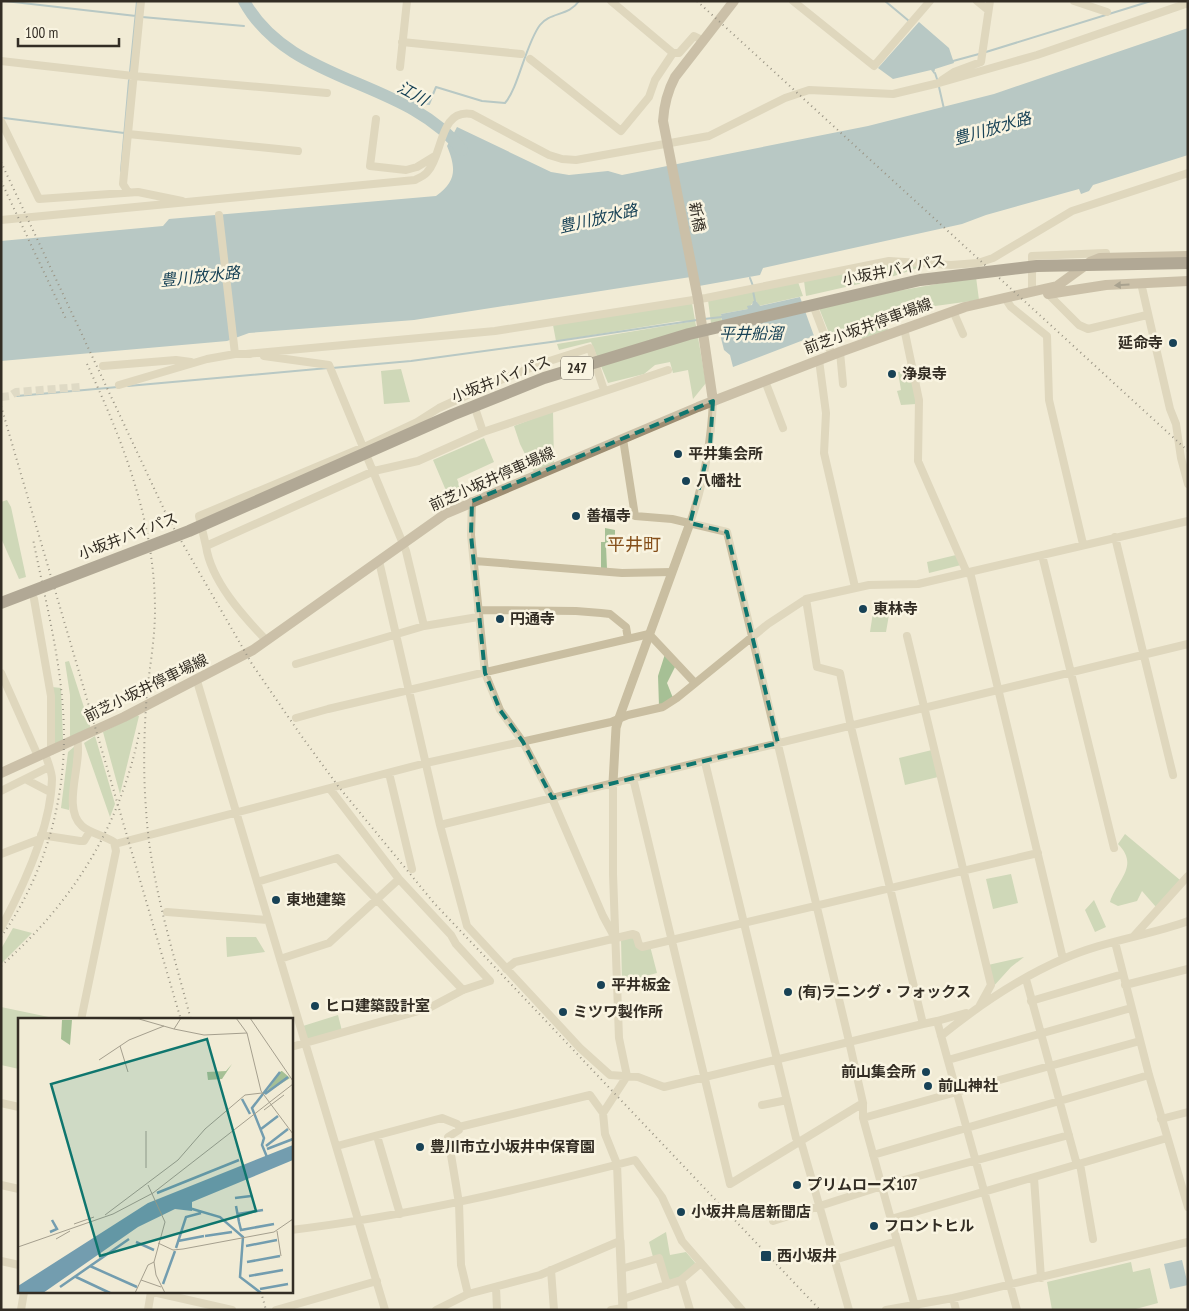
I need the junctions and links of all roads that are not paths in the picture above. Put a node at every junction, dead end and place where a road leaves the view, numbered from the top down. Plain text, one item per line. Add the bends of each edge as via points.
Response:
1 (141, 1) edge
2 (407, 1) edge
3 (611, 1) edge
4 (734, 1) edge
5 (793, 1) edge
6 (930, 1) edge
7 (977, 1) edge
8 (990, 1) edge
9 (1074, 1) edge
10 (1188, 3) edge
11 (988, 10) junction
12 (1107, 12) dead end
13 (704, 41) junction
14 (402, 42) junction
15 (673, 53) junction
16 (521, 54) dead end
17 (530, 59) dead end
18 (1, 61) edge
19 (400, 67) dead end
20 (133, 76) junction
21 (939, 83) junction
22 (327, 93) dead end
23 (376, 119) dead end
24 (1, 121) edge
25 (128, 134) junction
26 (668, 145) junction
27 (298, 151) dead end
28 (435, 156) junction
29 (1188, 173) edge
30 (128, 192) junction
31 (189, 202) junction
32 (219, 215) dead end
33 (1, 220) edge
34 (1188, 251) edge
35 (1188, 256) edge
36 (1188, 263) edge
37 (1188, 281) edge
38 (1141, 284) junction
39 (1032, 291) junction
40 (1048, 294) junction
41 (697, 297) junction
42 (1005, 298) junction
43 (815, 310) dead end
44 (953, 311) junction
45 (1147, 315) junction
46 (904, 328) junction
47 (963, 334) dead end
48 (235, 352) junction
49 (836, 353) junction
50 (246, 354) junction
51 (818, 360) junction
52 (193, 362) junction
53 (103, 366) dead end
54 (668, 370) dead end
55 (765, 381) junction
56 (843, 384) dead end
57 (119, 385) dead end
58 (604, 390) junction
59 (713, 401) junction
60 (476, 410) dead end
61 (783, 428) dead end
62 (484, 432) junction
63 (623, 439) junction
64 (364, 447) junction
65 (374, 471) junction
66 (1188, 484) edge
67 (472, 502) junction
68 (1188, 520) edge
69 (690, 523) junction
70 (1115, 537) junction
71 (402, 544) junction
72 (1083, 544) junction
73 (206, 546) junction
74 (1042, 555) junction
75 (379, 561) junction
76 (475, 561) junction
77 (672, 572) junction
78 (969, 572) junction
79 (855, 587) junction
80 (34, 599) dead end
81 (806, 599) junction
82 (1, 603) edge
83 (478, 613) junction
84 (424, 626) junction
85 (397, 633) junction
86 (649, 634) junction
87 (907, 636) dead end
88 (752, 638) junction
89 (628, 639) junction
90 (266, 640) junction
91 (1188, 644) edge
92 (1144, 655) junction
93 (296, 664) dead end
94 (1071, 672) junction
95 (1, 673) edge
96 (485, 673) junction
97 (196, 681) junction
98 (695, 683) junction
99 (997, 690) junction
100 (409, 691) junction
101 (924, 708) junction
102 (296, 718) dead end
103 (619, 718) junction
104 (851, 727) junction
105 (77, 738) junction
106 (522, 742) junction
107 (778, 743) junction
108 (45, 753) junction
109 (705, 762) junction
110 (426, 763) junction
111 (49, 767) junction
112 (389, 773) junction
113 (1, 774) edge
114 (1173, 775) dead end
115 (633, 778) junction
116 (26, 780) junction
117 (613, 783) junction
118 (330, 789) junction
119 (1, 791) edge
120 (50, 792) junction
121 (552, 798) junction
122 (236, 814) junction
123 (440, 825) junction
124 (90, 831) junction
125 (40, 837) junction
126 (115, 844) junction
127 (1114, 848) dead end
128 (1038, 853) junction
129 (1, 854) edge
130 (412, 869) dead end
131 (964, 870) junction
132 (1188, 876) edge
133 (399, 879) junction
134 (257, 882) junction
135 (890, 887) junction
136 (378, 899) junction
137 (817, 906) junction
138 (167, 912) dead end
139 (268, 920) junction
140 (1188, 921) edge
141 (744, 923) junction
142 (1, 928) edge
143 (1134, 936) junction
144 (615, 938) junction
145 (671, 940) junction
146 (1114, 942) junction
147 (280, 959) junction
148 (1063, 959) junction
149 (506, 969) junction
150 (1188, 969) edge
151 (1123, 974) junction
152 (1026, 980) junction
153 (1125, 985) junction
154 (463, 990) junction
155 (1031, 1001) junction
156 (980, 1005) junction
157 (1131, 1008) junction
158 (971, 1012) junction
159 (81, 1018) edge
160 (937, 1021) junction
161 (923, 1024) junction
162 (1040, 1035) junction
163 (941, 1036) junction
164 (849, 1041) junction
165 (1140, 1041) junction
166 (306, 1043) junction
167 (292, 1047) edge
168 (777, 1059) junction
169 (948, 1060) junction
170 (1049, 1066) junction
171 (1148, 1075) junction
172 (627, 1076) junction
173 (704, 1077) junction
174 (956, 1092) junction
175 (787, 1100) junction
176 (1058, 1100) junction
177 (1, 1103) edge
178 (863, 1103) junction
179 (762, 1104) dead end
180 (18, 1107) edge
181 (1188, 1112) edge
182 (603, 1114) junction
183 (863, 1118) junction
184 (1161, 1119) junction
185 (459, 1127) junction
186 (966, 1127) junction
187 (1069, 1135) junction
188 (377, 1136) junction
189 (1167, 1138) junction
190 (799, 1142) junction
191 (337, 1146) junction
192 (874, 1155) junction
193 (975, 1161) junction
194 (617, 1164) junction
195 (1079, 1165) junction
196 (1034, 1178) junction
197 (1, 1185) edge
198 (882, 1186) junction
199 (18, 1189) edge
200 (984, 1193) junction
201 (460, 1203) junction
202 (819, 1206) junction
203 (1188, 1207) edge
204 (400, 1214) junction
205 (891, 1219) junction
206 (358, 1220) junction
207 (773, 1221) dead end
208 (292, 1230) edge
209 (1093, 1239) dead end
210 (620, 1241) junction
211 (897, 1241) junction
212 (1188, 1242) edge
213 (834, 1260) junction
214 (1, 1261) edge
215 (701, 1263) junction
216 (18, 1264) edge
217 (621, 1269) junction
218 (551, 1270) junction
219 (1041, 1278) junction
220 (681, 1280) junction
221 (377, 1281) junction
222 (667, 1285) junction
223 (1010, 1285) junction
224 (496, 1287) junction
225 (24, 1294) edge
226 (152, 1294) edge
227 (161, 1294) edge
228 (468, 1294) junction
229 (953, 1298) junction
230 (623, 1306) edge
231 (915, 1307) edge
232 (21, 1310) edge
233 (148, 1310) edge
234 (232, 1310) edge
235 (276, 1310) edge
236 (385, 1310) edge
237 (436, 1310) edge
238 (497, 1310) edge
239 (554, 1310) edge
240 (610, 1310) edge
241 (690, 1310) edge
242 (742, 1310) edge
243 (850, 1310) edge
244 (886, 1310) edge
245 (956, 1310) edge
246 (1017, 1310) edge

1 - 20 street
2 - 14 street
3 - 15 street
4 - 13 main road, 新橋
5 - 6 street via 874,66
7 - 11 street
8 - 11 street
9 - 12 street
10 - 21 street via 1036,55
11 - 21 street via 981,62 954,72
13 - 15 street via 694,36 679,52
13 - 26 main road, 新橋 via 674,77 668,90 663,121
14 - 16 street
14 - 19 street
15 - 17 street via 655,80 649,98 621,131
18 - 20 street
20 - 22 street
20 - 25 street
21 - 26 street via 893,94 808,90 709,136
23 - 28 street via 370,166 406,170
24 - 30 street via 39,199
25 - 27 street
25 - 30 street via 123,184
26 - 28 street via 576,160 562,159 464,112 451,121
26 - 41 main road, 新橋
28 - 31 street via 430,170 415,180
29 - 41 street via 1072,211 978,264 889,261
30 - 31 street
31 - 33 street
32 - 48 street
34 - 39 street via 1032,256
35 - 39 main road, 前芝小坂井停車場線 via 1100,258 1057,286
36 - 82 highway, 小坂井バイパス / 247, bridge via 1037,266 920,280 689,334 544,378 188,531
37 - 38 main road, 前芝小坂井停車場線
38 -> 40 main road, 前芝小坂井停車場線
38 - 45 street
39 - 42 main road, 前芝小坂井停車場線
40 - 42 main road, 前芝小坂井停車場線
40 - 45 street via 1079,325 1088,329
41 - 50 street via 485,332
41 - 59 main road, 新橋
42 - 44 main road, 前芝小坂井停車場線
42 - 72 street via 1011,307 1047,336 1049,400
43 - 49 street
44 - 46 main road, 前芝小坂井停車場線
44 - 47 street
45 - 66 street
46 - 49 main road, 前芝小坂井停車場線
46 - 78 street via 919,400 918,461
48 - 50 street
48 - 52 street
49 - 51 main road, 前芝小坂井停車場線
49 - 56 street
50 - 64 street via 329,364
51 - 55 main road, 前芝小坂井停車場線
51 - 79 street via 826,412 824,453
52 - 53 street via 176,360
52 - 57 street
54 - 58 street
55 - 59 main road, 前芝小坂井停車場線
55 - 61 street
58 - 62 street
58 - 64 street via 590,348 481,388
59 - 63 main road, 前芝小坂井停車場線
59 - 69 street via 710,446
60 - 62 street
62 - 65 street via 418,460
63 - 67 main road, 前芝小坂井停車場線
63 - 69 street via 635,516 672,518
64 - 65 street
64 - 73 street via 199,516
65 - 71 street
65 - 73 street
67 - 71 main road, 前芝小坂井停車場線 via 446,514
67 - 76 street
68 - 70 street
69 - 77 street
69 - 88 street via 727,532
70 - 72 street
70 - 92 street
71 - 75 main road, 前芝小坂井停車場線
71 - 84 street
72 - 74 street
73 - 90 street via 234,606
74 - 78 street
74 - 94 street
75 - 85 street
75 - 90 main road, 前芝小坂井停車場線
76 - 77 street via 622,573
76 - 83 street
77 - 86 street
78 - 79 street via 910,586
78 - 99 street
79 - 81 street
80 - 108 street via 51,696
81 - 88 street
81 - 104 street via 817,667 840,673
83 - 84 street
83 - 89 street via 576,610 610,614 626,627
83 - 96 street
84 - 85 street
85 - 93 street
85 - 100 street
86 - 89 street
86 - 98 street
86 - 103 street
87 - 101 street
88 - 98 street
88 - 107 street
89 - 96 street
90 - 97 main road, 前芝小坂井停車場線
91 - 92 street
92 - 94 street
92 - 114 street
94 - 99 street
94 - 127 street
95 - 108 street
96 - 100 street
96 - 106 street via 500,710
97 - 105 main road, 前芝小坂井停車場線
97 - 122 street
98 - 103 street via 663,707
99 - 101 street
99 - 128 street
100 - 102 street
100 - 110 street
101 - 104 street
101 - 131 street
103 - 106 street
103 - 117 street
104 - 107 street
104 - 135 street
105 - 108 main road, 前芝小坂井停車場線
105 - 124 street via 79,751 73,811 78,821
106 - 110 street
106 - 121 street
107 - 109 street
107 - 137 street
108 - 111 street
108 - 113 main road, 前芝小坂井停車場線
109 - 115 street
109 - 141 street
110 - 112 street
110 - 123 street
111 - 116 street
111 - 120 street via 52,778
112 - 118 street
112 - 130 street
115 - 117 street
115 - 145 street
116 - 119 street
116 - 120 street
117 - 121 street
117 - 144 street
118 - 122 street
118 - 133 street
120 - 125 street
121 - 123 street
121 - 144 street
122 - 126 street
122 - 134 street
123 - 149 street via 467,926
124 - 125 street via 84,841
124 - 126 street
125 - 129 street
125 - 142 street via 25,880
126 - 159 street
128 - 131 street
128 - 148 street
131 - 135 street
131 - 156 street via 991,985
132 - 143 street
133 - 136 street
133 - 154 street via 490,981
134 - 136 street via 337,858
134 - 139 street
135 - 137 street
135 - 161 street
136 - 147 street via 329,943
136 - 154 street
137 - 141 street
137 - 164 street
138 - 139 street
139 - 147 street
140 - 143 street
141 - 145 street
141 - 168 street
143 - 146 street
144 - 145 street via 635,934 640,947
144 - 149 street via 515,962
144 - 172 street via 619,1038
145 - 173 street
146 - 148 street
146 - 151 street
147 - 166 street
148 - 152 street
149 - 172 street via 580,1048 610,1075
150 - 153 street
151 - 153 street
151 - 155 street
152 - 155 street
152 - 156 street
153 - 157 street
154 - 166 street via 429,1008
155 - 162 street
156 - 158 street
157 - 162 street
157 - 165 street
158 - 160 street
158 - 163 street
160 - 161 street
160 - 163 street
161 - 164 street
162 - 169 street
162 - 170 street
163 - 169 street
164 - 168 street
164 - 178 street
165 - 170 street
165 - 171 street
166 - 167 street
166 - 191 street
168 - 173 street
168 - 175 street
169 - 174 street
170 - 174 street
170 - 176 street
171 - 176 street
171 - 184 street
172 - 173 street via 664,1087
172 - 182 street
173 - 190 street via 730,1184
174 - 183 street
174 - 186 street
175 - 179 street
175 - 190 street
176 - 186 street
176 - 187 street
177 - 180 street
178 - 183 street
178 - 190 street
181 - 184 street
182 - 185 street via 590,1095
182 - 194 street via 605,1134
183 - 192 street
184 - 189 street
185 - 188 street via 442,1118
185 - 201 street via 448,1137
186 - 192 street
186 - 193 street
187 - 193 street
187 - 195 street
188 - 191 street
188 - 204 street
189 - 195 street
189 - 203 street
190 - 202 street
191 - 206 street
192 - 198 street
193 - 198 street
193 - 200 street
194 - 201 street
194 - 210 street
194 - 215 street via 635,1160 662,1197 682,1241
195 - 196 street
195 - 209 street
196 - 200 street
196 - 219 street
197 - 199 street
198 - 202 street
198 - 205 street
200 - 205 street
200 - 223 street
201 - 204 street
201 - 228 street via 461,1265
202 - 207 street
202 - 213 street
204 - 206 street
205 - 211 street
206 - 208 street
206 - 221 street
210 - 217 street
210 - 218 street
211 - 213 street
211 - 231 street
212 - 219 street
213 - 243 street
214 - 216 street
215 - 220 street
215 - 242 street
217 - 222 street via 659,1258
217 - 230 street
218 - 224 street
218 - 239 street
219 - 223 street
220 - 222 street
220 - 241 street
221 - 235 street
221 - 236 street
222 - 230 street
223 - 229 street
223 - 246 street
224 - 228 street
224 - 238 street
225 - 232 street
226 - 233 street
227 - 234 street
228 - 237 street
229 - 231 street
229 - 245 street
230 - 240 street
231 - 244 street

